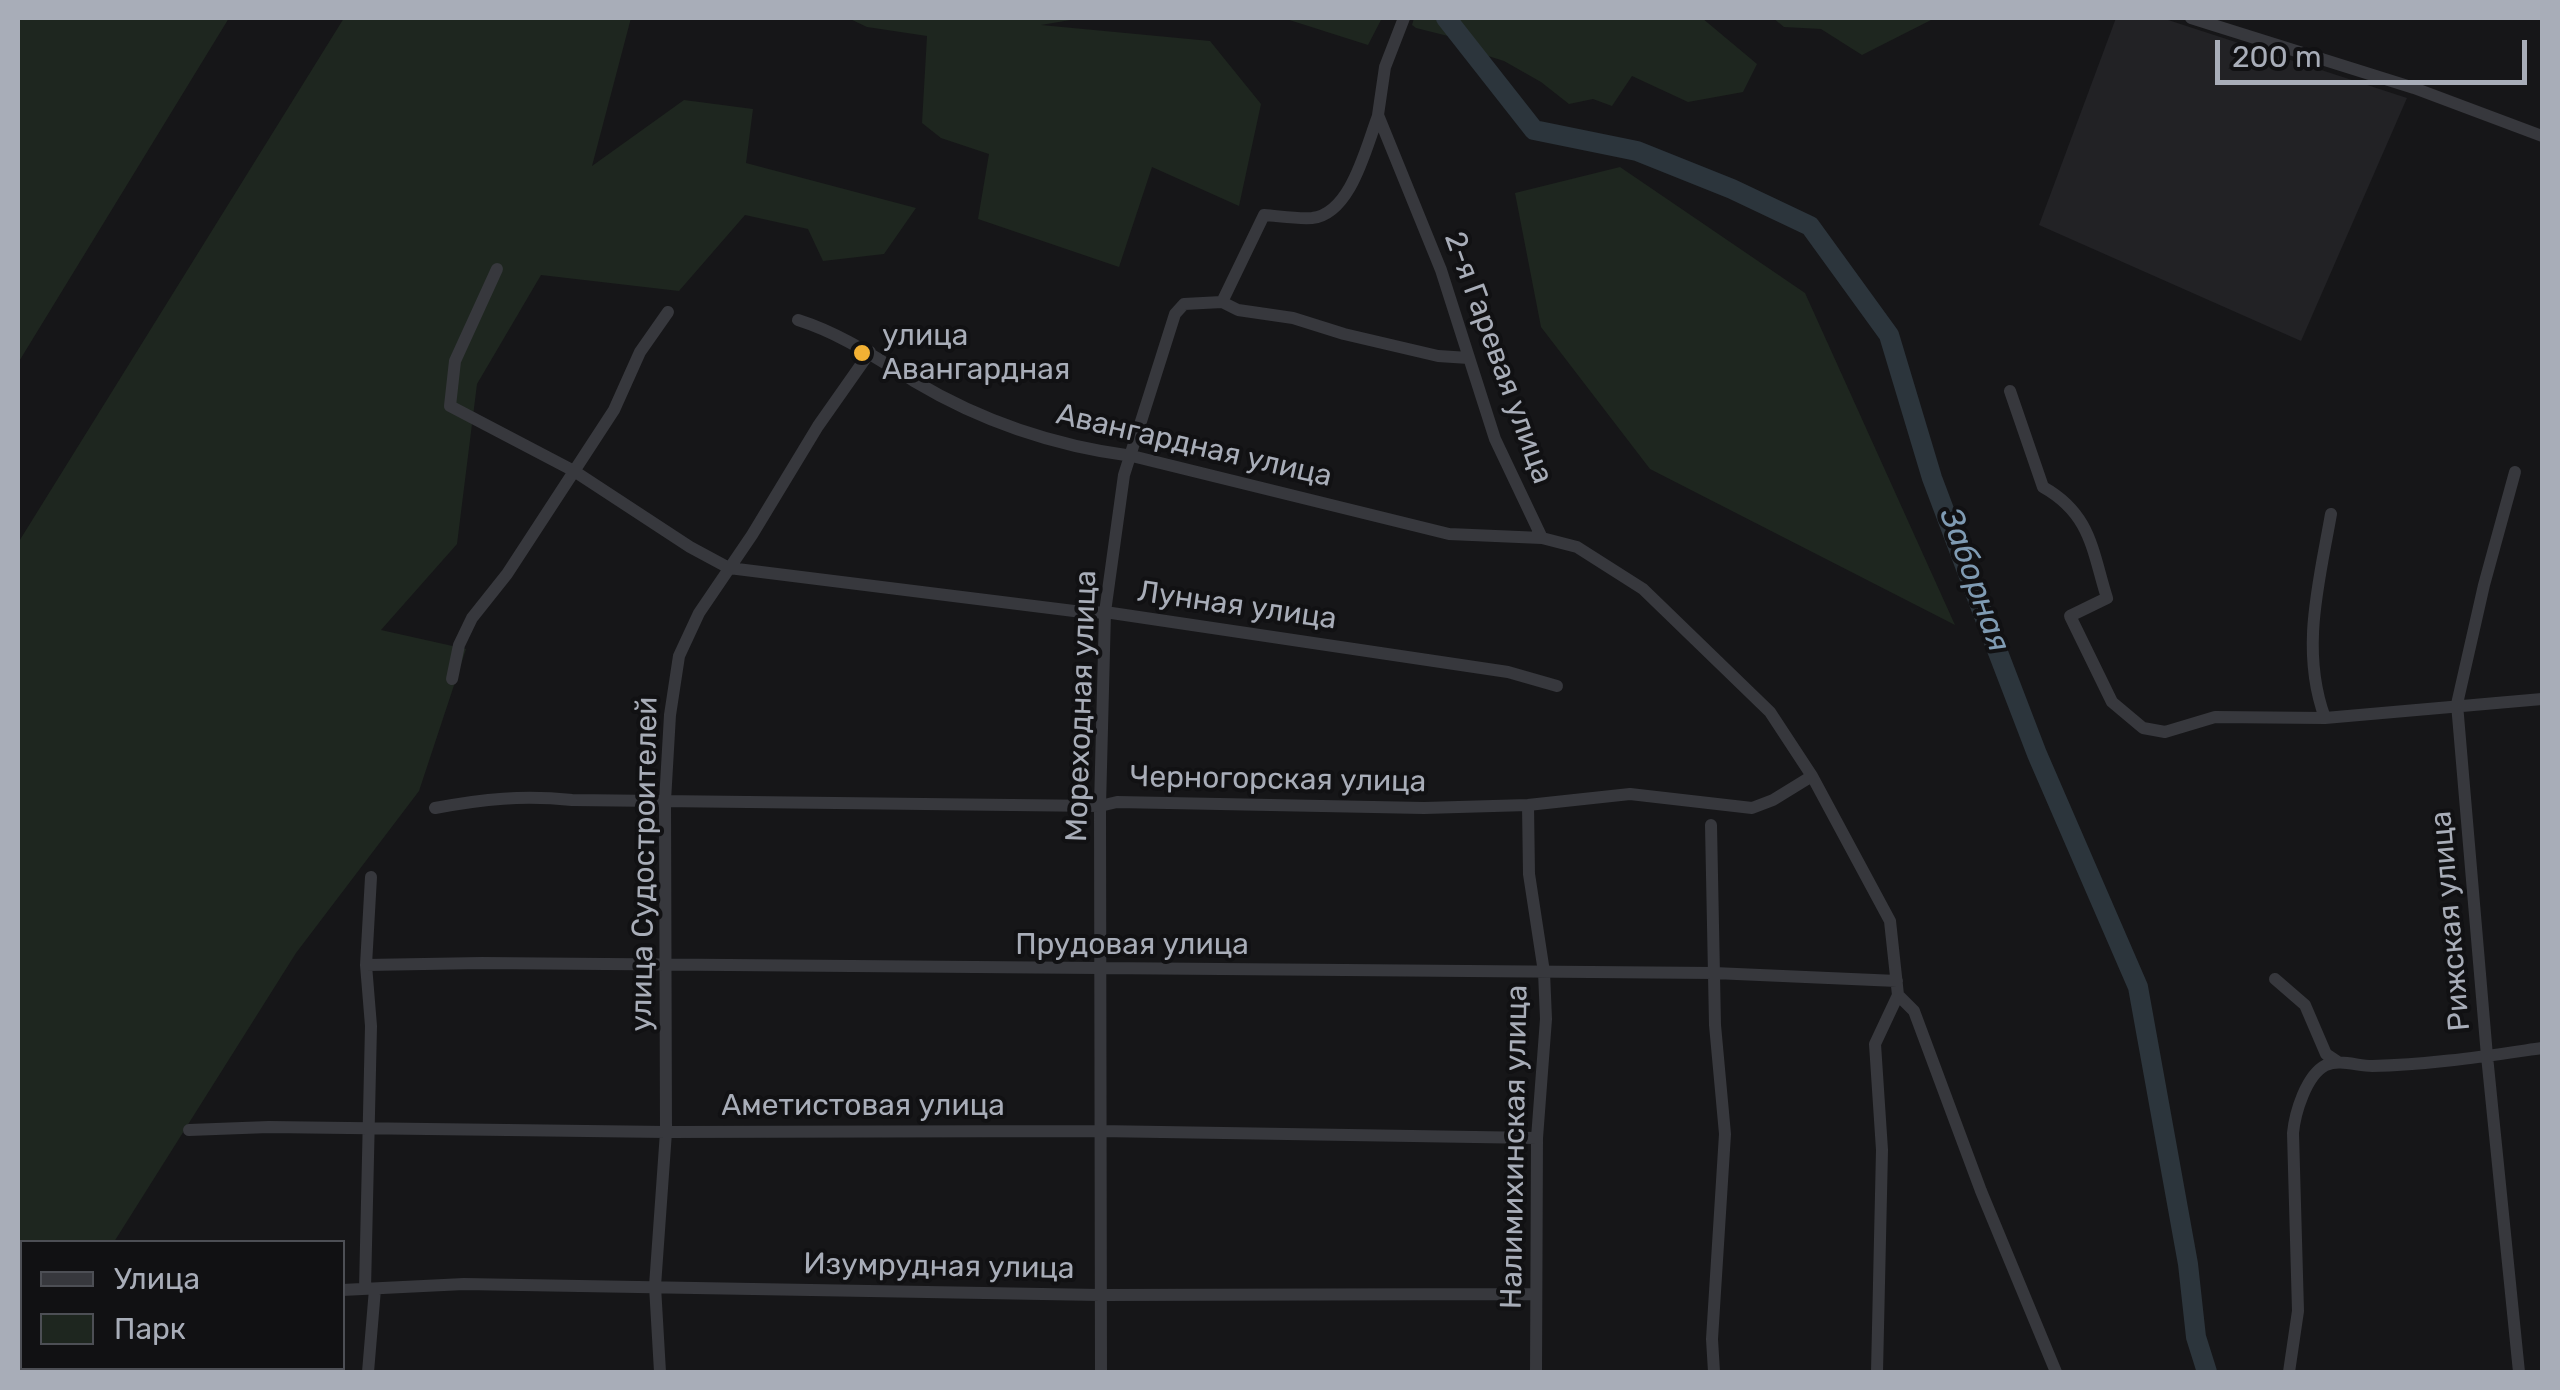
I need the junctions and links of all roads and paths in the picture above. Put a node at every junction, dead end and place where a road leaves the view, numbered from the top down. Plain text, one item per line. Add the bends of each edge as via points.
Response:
1 (1404, 18) edge
2 (2190, 18) edge
3 (1378, 116) junction
4 (2542, 136) edge
5 (497, 270) dead end
6 (1222, 302) junction
7 (668, 312) dead end
8 (798, 320) dead end
9 (870, 352) junction
10 (1469, 358) junction
11 (2010, 390) dead end
12 (1132, 456) junction
13 (574, 471) junction
14 (2515, 472) dead end
15 (2331, 514) dead end
16 (1542, 538) junction
17 (730, 568) junction
18 (1106, 612) junction
19 (452, 679) dead end
20 (1557, 686) dead end
21 (2542, 698) edge
22 (2457, 704) junction
23 (2325, 718) junction
24 (1812, 776) junction
25 (665, 801) junction
26 (1528, 805) junction
27 (1100, 806) junction
28 (435, 808) dead end
29 (1711, 825) dead end
30 (371, 877) dead end
31 (366, 965) junction
32 (668, 966) junction
33 (1102, 970) junction
34 (1544, 972) junction
35 (1714, 973) junction
36 (2275, 979) dead end
37 (1897, 988) junction
38 (2542, 1048) edge
39 (2487, 1056) junction
40 (2338, 1062) junction
41 (369, 1128) junction
42 (188, 1130) dead end
43 (1099, 1130) junction
44 (666, 1132) junction
45 (1538, 1138) junction
46 (655, 1286) junction
47 (370, 1289) junction
48 (345, 1290) edge
49 (1100, 1294) junction
50 (1536, 1294) junction
51 (368, 1372) edge
52 (660, 1372) edge
53 (1101, 1372) edge
54 (1536, 1372) edge
55 (1714, 1372) edge
56 (1877, 1372) edge
57 (2056, 1372) edge
58 (2289, 1372) edge
59 (2519, 1372) edge

1 - 3 street via 1385,67
2 - 4 street
3 - 6 street via 1354,181 1336,207 1315,218 1264,215
3 - 10 street, 2-я Гаревая улица
5 - 13 street via 456,361 450,406
6 - 10 street
6 - 12 street, Мореходная улица via 1184,304 1175,314
7 - 13 street
8 - 9 street, Авангардная улица
9 - 12 street, Авангардная улица via 986,420
9 - 17 street, улица Судостроителей
10 - 16 street, 2-я Гаревая улица via 1495,439
11 - 23 street via 2043,486 2084,521 2107,598 2070,616 2112,702 2143,728 2165,732 2215,718
12 - 16 street, Авангардная улица via 1449,534
12 - 18 street, Мореходная улица
13 - 17 street
13 - 19 street via 472,618
14 - 22 street, Рижская улица
15 - 23 street via 2310,635
16 - 24 street via 1577,548 1643,589 1770,712
17 - 18 street, Лунная улица
17 - 25 street, улица Судостроителей via 678,656
18 - 20 street, Лунная улица via 1508,672
18 - 27 street, Мореходная улица
21 - 22 street
22 - 23 street
22 - 39 street, Рижская улица
24 - 26 street, Черногорская улица via 1752,808 1630,794
24 - 37 street via 1890,921
25 - 27 street, Черногорская улица
25 - 28 street, Черногорская улица via 500,796
25 - 32 street, улица Судостроителей
26 - 27 street, Черногорская улица
26 - 34 street, Налимихинская улица via 1529,874
27 - 33 street, Мореходная улица
29 - 35 street
30 - 31 street
31 - 32 street, Прудовая улица
31 - 41 street
32 - 33 street, Прудовая улица
32 - 44 street, улица Судостроителей
33 - 34 street, Прудовая улица
33 - 43 street, Мореходная улица
34 - 35 street, Прудовая улица
34 - 45 street, Налимихинская улица
35 - 37 street, Прудовая улица
35 - 55 street via 1725,1134
36 - 40 street via 2305,1005 2326,1054
37 - 56 street via 1876,1044 1882,1150
37 - 57 street via 1914,1011
38 - 39 street
39 - 40 street via 2402,1066
39 - 59 street, Рижская улица
40 - 58 street via 2317,1072 2294,1118 2298,1311
41 - 42 street, Аметистовая улица
41 - 44 street, Аметистовая улица
41 - 47 street
43 - 44 street, Аметистовая улица
43 - 45 street, Аметистовая улица
43 - 49 street, Мореходная улица
44 - 46 street, улица Судостроителей
45 - 50 street, Налимихинская улица
46 - 47 street, Изумрудная улица
46 - 49 street, Изумрудная улица
46 - 52 street, улица Судостроителей
47 - 48 street, Изумрудная улица
47 - 51 street
49 - 50 street, Изумрудная улица
49 - 53 street, Мореходная улица
50 - 54 street, Налимихинская улица

